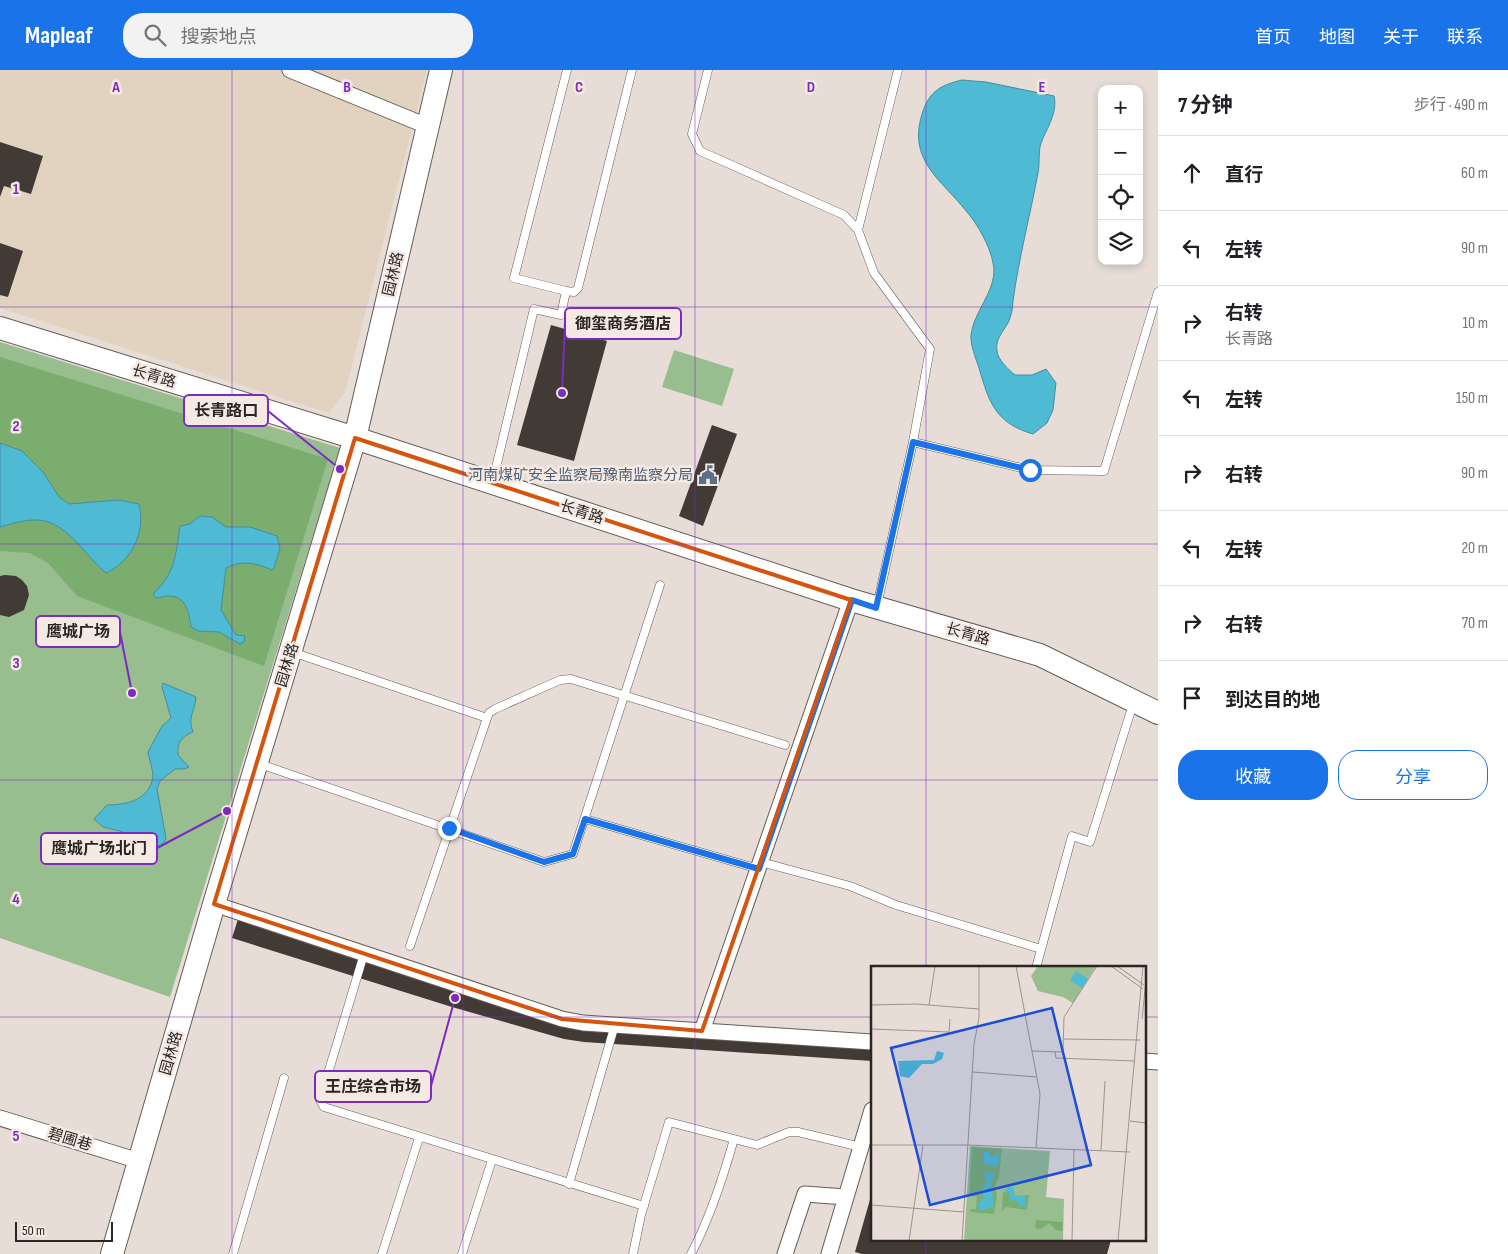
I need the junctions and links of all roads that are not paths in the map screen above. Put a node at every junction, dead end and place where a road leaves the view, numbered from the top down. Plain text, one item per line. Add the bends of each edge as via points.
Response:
1 (290, 70) edge
2 (441, 70) edge
3 (567, 70) edge
4 (632, 70) edge
5 (708, 70) edge
6 (898, 70) edge
7 (427, 126) junction
8 (858, 230) junction
9 (566, 291) junction
10 (1158, 292) edge
11 (0, 328) edge
12 (355, 438) junction
13 (913, 442) junction
14 (493, 483) junction
15 (660, 585) dead end
16 (852, 600) junction
17 (876, 608) junction
18 (290, 652) junction
19 (624, 696) junction
20 (1134, 701) junction
21 (1158, 713) edge
22 (487, 718) junction
23 (785, 745) dead end
24 (257, 763) junction
25 (585, 819) junction
26 (449, 828) junction
27 (760, 866) junction
28 (214, 904) junction
29 (410, 946) dead end
30 (1041, 949) junction
31 (364, 954) junction
32 (1037, 966) edge
33 (614, 1028) dead end
34 (702, 1031) junction
35 (871, 1042) edge
36 (284, 1078) dead end
37 (871, 1113) edge
38 (0, 1118) edge
39 (419, 1138) junction
40 (734, 1139) junction
41 (861, 1148) junction
42 (140, 1160) junction
43 (492, 1160) junction
44 (569, 1184) junction
45 (846, 1197) junction
46 (644, 1206) junction
47 (112, 1254) edge
48 (235, 1254) edge
49 (382, 1254) edge
50 (462, 1254) edge
51 (633, 1254) edge
52 (691, 1254) edge
53 (784, 1254) edge
54 (830, 1254) edge

1 - 7 street
2 - 7 street, 园林路
3 - 9 lane via 514,278
4 - 9 lane via 578,288 574,292
5 - 8 lane via 692,134 700,151 844,214
6 - 8 lane
7 - 12 street, 园林路
8 - 13 lane via 874,273 930,349
9 - 14 lane via 561,316 534,309
10 - 13 lane via 1104,471 1030,470
11 - 12 street, 长青路
12 - 14 street, 长青路
12 - 18 street, 园林路
13 - 17 lane
14 - 16 street, 长青路
15 - 19 lane
16 - 17 street, 长青路
16 - 27 street
17 - 20 street, 长青路 via 1040,655
18 - 22 lane
18 - 24 street, 园林路
19 - 22 lane via 571,679 560,680 495,709
19 - 23 lane
19 - 25 lane
20 - 21 street, 长青路
20 - 30 lane via 1090,842 1072,836
22 - 26 lane
24 - 26 lane
24 - 28 street, 园林路
25 - 26 lane via 573,854 544,862
25 - 27 lane
26 - 29 lane
27 - 30 lane via 850,886 896,905
27 - 34 street
28 - 31 street
28 - 42 street, 园林路
30 - 32 lane
31 - 34 street via 562,1019
31 - 39 lane via 320,1100 324,1107
33 - 44 lane
34 - 35 street
36 - 48 lane
37 - 41 street
38 - 42 street, 碧圃巷
39 - 43 lane
39 - 49 lane
40 - 41 lane via 757,1145 789,1132 798,1132
40 - 46 lane via 669,1122
40 - 52 lane via 720,1186
41 - 45 street
42 - 47 street, 园林路
43 - 44 lane
43 - 50 lane
44 - 46 lane
45 - 53 street via 805,1194
45 - 54 street
46 - 51 lane

